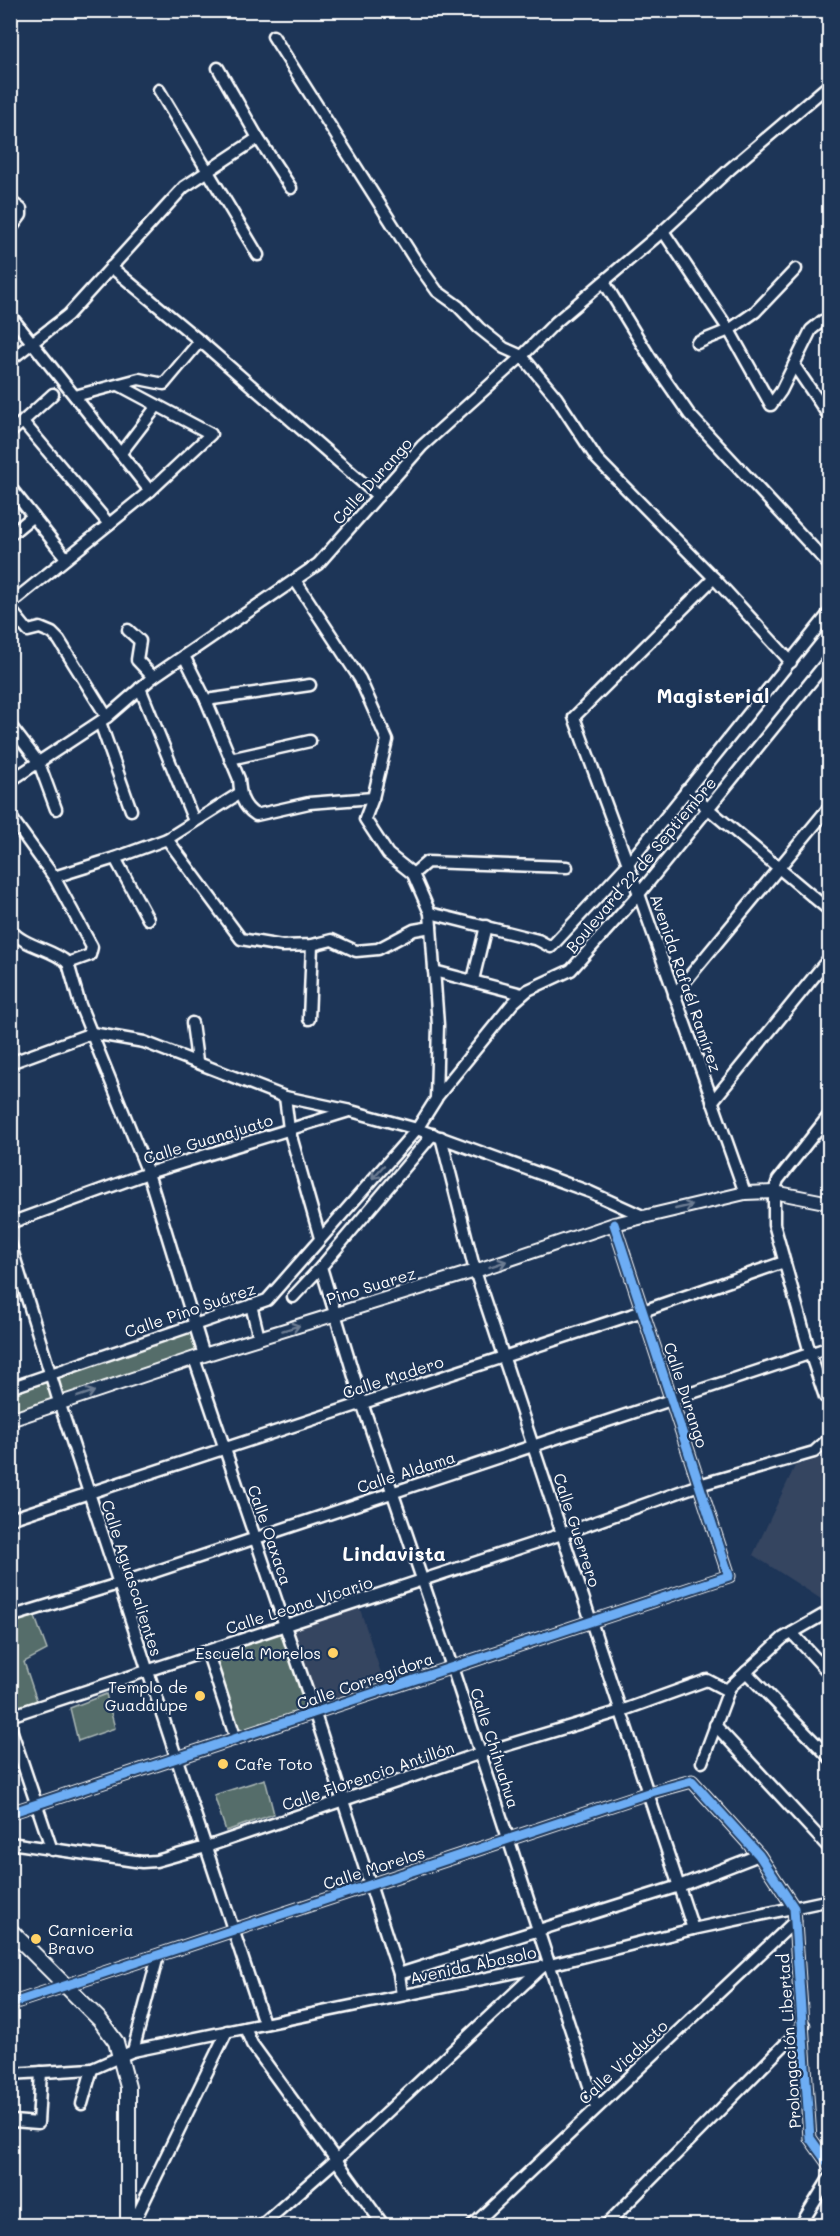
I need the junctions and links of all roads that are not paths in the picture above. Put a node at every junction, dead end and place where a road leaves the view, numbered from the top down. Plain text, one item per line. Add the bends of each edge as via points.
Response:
1 (273, 36) dead end
2 (218, 68) dead end
3 (830, 84) edge
4 (159, 90) dead end
5 (258, 138) junction
6 (207, 170) junction
7 (291, 188) dead end
8 (10, 201) edge
9 (10, 230) edge
10 (663, 231) junction
11 (258, 255) dead end
12 (111, 267) junction
13 (796, 268) dead end
14 (604, 282) junction
15 (10, 315) edge
16 (830, 320) edge
17 (729, 330) junction
18 (200, 341) junction
19 (32, 342) junction
20 (697, 343) dead end
21 (522, 356) junction
22 (10, 360) edge
23 (794, 365) junction
24 (119, 385) junction
25 (53, 394) dead end
26 (75, 396) junction
27 (157, 406) junction
28 (830, 418) edge
29 (23, 422) junction
30 (10, 433) edge
31 (121, 453) junction
32 (11, 490) edge
33 (150, 491) junction
34 (378, 496) junction
35 (33, 516) junction
36 (108, 524) junction
37 (10, 535) edge
38 (66, 558) junction
39 (830, 566) edge
40 (714, 578) junction
41 (295, 580) junction
42 (10, 604) edge
43 (10, 609) edge
44 (830, 612) edge
45 (128, 630) dead end
46 (184, 656) junction
47 (830, 658) edge
48 (791, 662) junction
49 (153, 677) junction
50 (310, 685) dead end
51 (140, 688) junction
52 (206, 700) junction
53 (104, 720) junction
54 (10, 725) edge
55 (310, 741) dead end
56 (230, 759) junction
57 (39, 762) junction
58 (10, 781) edge
59 (686, 790) junction
60 (240, 793) junction
61 (373, 798) junction
62 (830, 806) edge
63 (56, 809) dead end
64 (710, 809) junction
65 (131, 810) dead end
66 (10, 816) edge
67 (194, 821) junction
68 (167, 839) junction
69 (115, 858) junction
70 (628, 864) junction
71 (567, 867) dead end
72 (778, 868) junction
73 (413, 874) junction
74 (54, 877) junction
75 (639, 894) junction
76 (830, 911) edge
77 (429, 913) junction
78 (148, 919) dead end
79 (486, 926) junction
80 (431, 927) junction
81 (10, 929) edge
82 (312, 945) junction
83 (830, 957) edge
84 (68, 963) junction
85 (435, 970) junction
86 (473, 980) junction
87 (522, 994) junction
88 (674, 994) junction
89 (309, 1019) dead end
90 (192, 1023) dead end
91 (92, 1033) junction
92 (197, 1061) junction
93 (10, 1063) edge
94 (285, 1097) junction
95 (435, 1099) junction
96 (712, 1102) junction
97 (351, 1111) junction
98 (830, 1114) edge
99 (417, 1129) junction
100 (289, 1130) junction
101 (437, 1136) junction
102 (148, 1173) junction
103 (774, 1192) junction
104 (744, 1193) junction
105 (830, 1203) edge
106 (645, 1216) junction
107 (10, 1223) edge
108 (614, 1224) junction
109 (320, 1238) junction
110 (10, 1243) edge
111 (784, 1262) junction
112 (321, 1267) junction
113 (475, 1271) junction
114 (293, 1297) dead end
115 (251, 1305) junction
116 (643, 1311) junction
117 (336, 1314) junction
118 (195, 1325) junction
119 (259, 1338) junction
120 (830, 1347) edge
121 (810, 1353) junction
122 (199, 1357) junction
123 (504, 1357) junction
124 (51, 1374) junction
125 (10, 1388) edge
126 (825, 1397) dead end
127 (671, 1399) junction
128 (59, 1402) junction
129 (362, 1403) junction
130 (10, 1420) edge
131 (825, 1442) dead end
132 (533, 1446) junction
133 (225, 1448) junction
134 (699, 1485) junction
135 (88, 1492) junction
136 (393, 1492) junction
137 (10, 1519) edge
138 (562, 1534) junction
139 (254, 1538) junction
140 (729, 1576) joint
141 (422, 1580) junction
142 (118, 1584) junction
143 (830, 1611) edge
144 (10, 1617) edge
145 (591, 1621) junction
146 (285, 1625) junction
147 (792, 1633) junction
148 (207, 1651) junction
149 (452, 1667) junction
150 (147, 1671) junction
151 (746, 1672) junction
152 (830, 1674) edge
153 (728, 1691) junction
154 (621, 1711) junction
155 (315, 1714) junction
156 (10, 1716) edge
157 (715, 1725) junction
158 (10, 1726) edge
159 (236, 1739) junction
160 (481, 1754) junction
161 (177, 1758) junction
162 (830, 1758) edge
163 (702, 1762) dead end
164 (648, 1793) junction
165 (343, 1801) junction
166 (37, 1804) junction
167 (10, 1813) edge
168 (509, 1839) junction
169 (10, 1844) edge
170 (206, 1847) junction
171 (830, 1849) edge
172 (52, 1850) junction
173 (759, 1856) junction
174 (370, 1885) junction
175 (679, 1886) junction
176 (830, 1900) edge
177 (794, 1908) junction
178 (795, 1921) junction
179 (693, 1929) junction
180 (10, 1930) edge
181 (538, 1930) junction
182 (232, 1931) junction
183 (159, 1956) junction
184 (546, 1966) junction
185 (399, 1974) junction
186 (67, 1987) junction
187 (402, 1995) junction
188 (10, 2004) edge
189 (264, 2023) junction
190 (804, 2025) junction
191 (245, 2028) junction
192 (227, 2031) junction
193 (127, 2053) junction
194 (92, 2069) junction
195 (41, 2072) junction
196 (10, 2074) edge
197 (82, 2104) dead end
198 (597, 2107) junction
199 (13, 2121) dead end
200 (336, 2160) junction
201 (830, 2166) edge
202 (830, 2177) edge
203 (130, 2226) edge
204 (261, 2226) edge
205 (384, 2226) edge
206 (472, 2226) edge
207 (605, 2226) edge
208 (800, 2226) edge

1 - 21 street via 437,291 504,348
2 - 5 street
3 - 10 street, Calle Durango
4 - 6 street
5 - 6 street
5 - 7 street
6 - 11 street
6 - 12 street via 184,187
8 - 9 street via 21,209
10 - 14 street, Calle Durango
10 - 17 street
12 - 18 street
12 - 19 street via 68,315
13 - 17 street via 755,312
14 - 21 street, Calle Durango
14 - 39 street via 689,414
15 - 19 street
16 - 23 street via 811,330
17 - 20 street
17 - 23 street via 771,405
18 - 24 street via 164,384 138,380
18 - 34 street
19 - 22 street
19 - 26 street
21 - 34 street, Calle Durango via 422,446
21 - 40 street via 556,397 597,459
23 - 28 street
24 - 26 street
24 - 27 street
25 - 29 street
26 - 31 street
27 - 31 street
27 - 33 street via 212,434
29 - 30 street
29 - 36 street
31 - 33 street
32 - 35 street
33 - 36 street
34 - 41 street, Calle Durango via 318,564
35 - 37 street
35 - 38 street
36 - 38 street
38 - 42 street
40 - 48 street
40 - 70 street, Avenida Rafaél Ramírez via 574,717
41 - 46 street, Calle Durango
41 - 61 street via 360,679 387,740
43 - 53 street via 28,631 40,628 59,640
44 - 48 street, Boulevard 22 de Septiembre
45 - 49 street via 140,641 137,660
46 - 49 street, Calle Durango
46 - 52 street
47 - 64 street, Boulevard 22 de Septiembre
48 - 59 street, Boulevard 22 de Septiembre
49 - 51 street, Calle Durango
50 - 52 street
51 - 53 street, Calle Durango
51 - 67 street
52 - 56 street
53 - 57 street, Calle Durango
53 - 65 street
54 - 57 street
55 - 56 street
56 - 60 street
57 - 58 street, Calle Durango
57 - 63 street
59 - 64 street
59 - 70 street, Boulevard 22 de Septiembre
60 - 61 street via 245,808 256,814 309,803
60 - 67 street
61 - 73 street via 365,819 388,854
62 - 72 street
64 - 72 street
64 - 75 street, Boulevard 22 de Septiembre
66 - 74 street
67 - 68 street
68 - 69 street
68 - 82 street via 241,939 282,946
69 - 74 street
69 - 78 street
70 - 75 street, Avenida Rafaél Ramírez
70 - 79 street, Boulevard 22 de Septiembre via 551,947
71 - 73 street via 427,862
72 - 76 street
72 - 88 street
73 - 77 street
74 - 84 street via 92,947 90,955
75 - 87 street, Boulevard 22 de Septiembre via 571,970
75 - 88 street, Avenida Rafaél Ramírez
77 - 79 street
77 - 80 street
79 - 86 street
80 - 82 street via 414,930 378,949 356,951 332,940
80 - 85 street
81 - 84 street via 16,937 58,954
82 - 89 street
83 - 96 street
84 - 91 street, Calle Oaxaca
85 - 86 street
85 - 95 street
86 - 87 street
87 - 95 street, Boulevard 22 de Septiembre
88 - 96 street, Avenida Rafaél Ramírez
90 - 92 street
91 - 92 street via 144,1041
91 - 93 street
91 - 102 street, Calle Oaxaca
92 - 94 street
94 - 97 street
94 - 100 street
95 - 99 street
96 - 104 street, Avenida Rafaél Ramírez
97 - 99 street
97 - 100 street, Calle Guanajuato
98 - 103 street via 778,1180
99 - 101 street
99 -> 109 street, Calle Pino Suárez
100 - 102 street, Calle Guanajuato
100 - 109 street
101 - 106 street
101 - 112 street
101 - 113 street, Calle Guerrero
102 - 107 street, Calle Guanajuato
102 - 118 street, Calle Oaxaca
103 - 104 street, Pino Suarez
103 - 105 street, Pino Suarez
103 - 111 street via 774,1224
106 -> 104 street, Pino Suarez
106 - 108 street, Pino Suarez
113 -> 108 street, Pino Suarez
108 - 116 street, Calle Durango
109 - 115 street, Calle Pino Suárez via 267,1300
110 - 124 street, Calle Aguascalientes
111 - 116 street, Calle Madero
111 - 121 street
112 - 114 street
112 - 117 street, Calle Chihuahua
113 - 117 street, Pino Suarez
113 - 123 street, Calle Guerrero
115 - 118 street, Calle Pino Suárez
115 - 119 street
116 - 123 street, Calle Madero
116 - 127 street, Calle Durango
119 -> 117 street, Pino Suarez
117 - 129 street, Calle Chihuahua
118 - 122 street, Calle Oaxaca
118 - 124 street, Calle Pino Suárez
119 - 122 street, Pino Suarez
120 - 121 street, Calle Aldama
121 - 126 street
121 - 127 street, Calle Aldama
128 -> 122 street, Pino Suarez
122 - 133 street, Calle Oaxaca
123 - 129 street, Calle Madero
123 - 132 street, Calle Guerrero
124 - 125 street, Calle Pino Suárez
124 - 128 street, Calle Aguascalientes
127 - 132 street, Calle Aldama
127 - 134 street, Calle Durango
128 - 130 street, Pino Suarez
128 - 135 street, Calle Aguascalientes
129 - 133 street, Calle Madero
129 - 136 street, Calle Chihuahua
131 - 134 street, Calle Leona Vicario via 814,1452
132 - 136 street, Calle Aldama
132 - 138 street, Calle Guerrero
133 - 135 street, Calle Madero
133 - 139 street, Calle Oaxaca
134 - 138 street, Calle Leona Vicario
134 - 140 street, Calle Durango
135 - 137 street, Calle Madero
135 - 142 street, Calle Aguascalientes
136 - 139 street, Calle Aldama
136 - 141 street, Calle Chihuahua
138 - 141 street, Calle Leona Vicario
138 - 145 street, Calle Guerrero
139 - 142 street, Calle Aldama
139 - 146 street, Calle Oaxaca
140 - 145 street, Calle Corregidora
141 - 146 street, Calle Leona Vicario
141 - 149 street, Calle Chihuahua
142 - 144 street, Calle Aldama
142 - 150 street, Calle Aguascalientes
143 - 147 street
145 - 149 street, Calle Corregidora
145 - 154 street, Calle Guerrero
146 - 148 street, Calle Leona Vicario
146 - 155 street, Calle Oaxaca
147 - 151 street
147 - 152 street
148 - 150 street, Calle Leona Vicario
148 - 159 street
149 - 155 street, Calle Corregidora
149 - 160 street, Calle Chihuahua
150 - 156 street, Calle Leona Vicario
150 - 161 street, Calle Aguascalientes
151 - 153 street
151 - 162 street
153 - 154 street, Calle Florencio Antillón via 707,1680
153 - 157 street
154 - 160 street, Calle Florencio Antillón
154 - 164 street, Calle Guerrero
155 - 159 street, Calle Corregidora
155 - 165 street, Calle Oaxaca
157 - 163 street
157 - 171 street
158 - 166 street
159 - 161 street, Calle Corregidora
160 - 165 street, Calle Florencio Antillón
160 - 168 street, Calle Chihuahua
161 - 166 street, Calle Corregidora
161 - 170 street, Calle Aguascalientes
164 - 168 street, Calle Morelos
164 - 173 street, Calle Morelos via 692,1781
164 - 175 street, Calle Guerrero
165 - 170 street, Calle Florencio Antillón
165 - 174 street, Calle Oaxaca
166 - 167 street, Calle Corregidora
166 - 172 street
168 - 174 street, Calle Morelos
168 - 181 street, Calle Chihuahua
169 - 172 street, Calle Florencio Antillón
170 - 172 street, Calle Florencio Antillón via 142,1862
170 - 182 street, Calle Aguascalientes
173 - 175 street
173 - 177 street
174 - 182 street, Calle Morelos
174 - 185 street, Calle Oaxaca
175 - 179 street, Calle Guerrero
175 - 181 street
176 - 177 street, Avenida Abasolo
177 - 178 street, Prolongación Libertad
177 - 179 street, Avenida Abasolo
178 - 190 street, Prolongación Libertad
178 - 198 street, Calle Viaducto
179 - 184 street, Avenida Abasolo
180 - 186 main road
181 - 184 street, Calle Chihuahua
181 - 185 street
182 - 183 street, Calle Morelos
182 - 189 street, Calle Aguascalientes
183 - 186 street, Calle Morelos
183 - 193 street
184 - 187 street, Avenida Abasolo
184 - 198 street, Calle Chihuahua
184 - 200 street
185 - 187 street, Calle Oaxaca
186 - 188 street, Calle Morelos
186 - 193 main road
187 - 189 street, Avenida Abasolo
189 - 191 street, Avenida Abasolo
190 - 201 street, Prolongación Libertad via 810,2138
190 - 207 street
191 - 192 street, Avenida Abasolo
191 - 200 street via 252,2044
192 - 193 street, Avenida Abasolo
192 - 203 street
193 - 194 street, Avenida Abasolo
193 - 203 main road
194 - 195 street
194 - 197 street
195 - 196 street
195 - 199 street via 38,2123
198 - 206 street, Calle Viaducto
200 - 204 street
200 - 205 street
202 - 208 street

